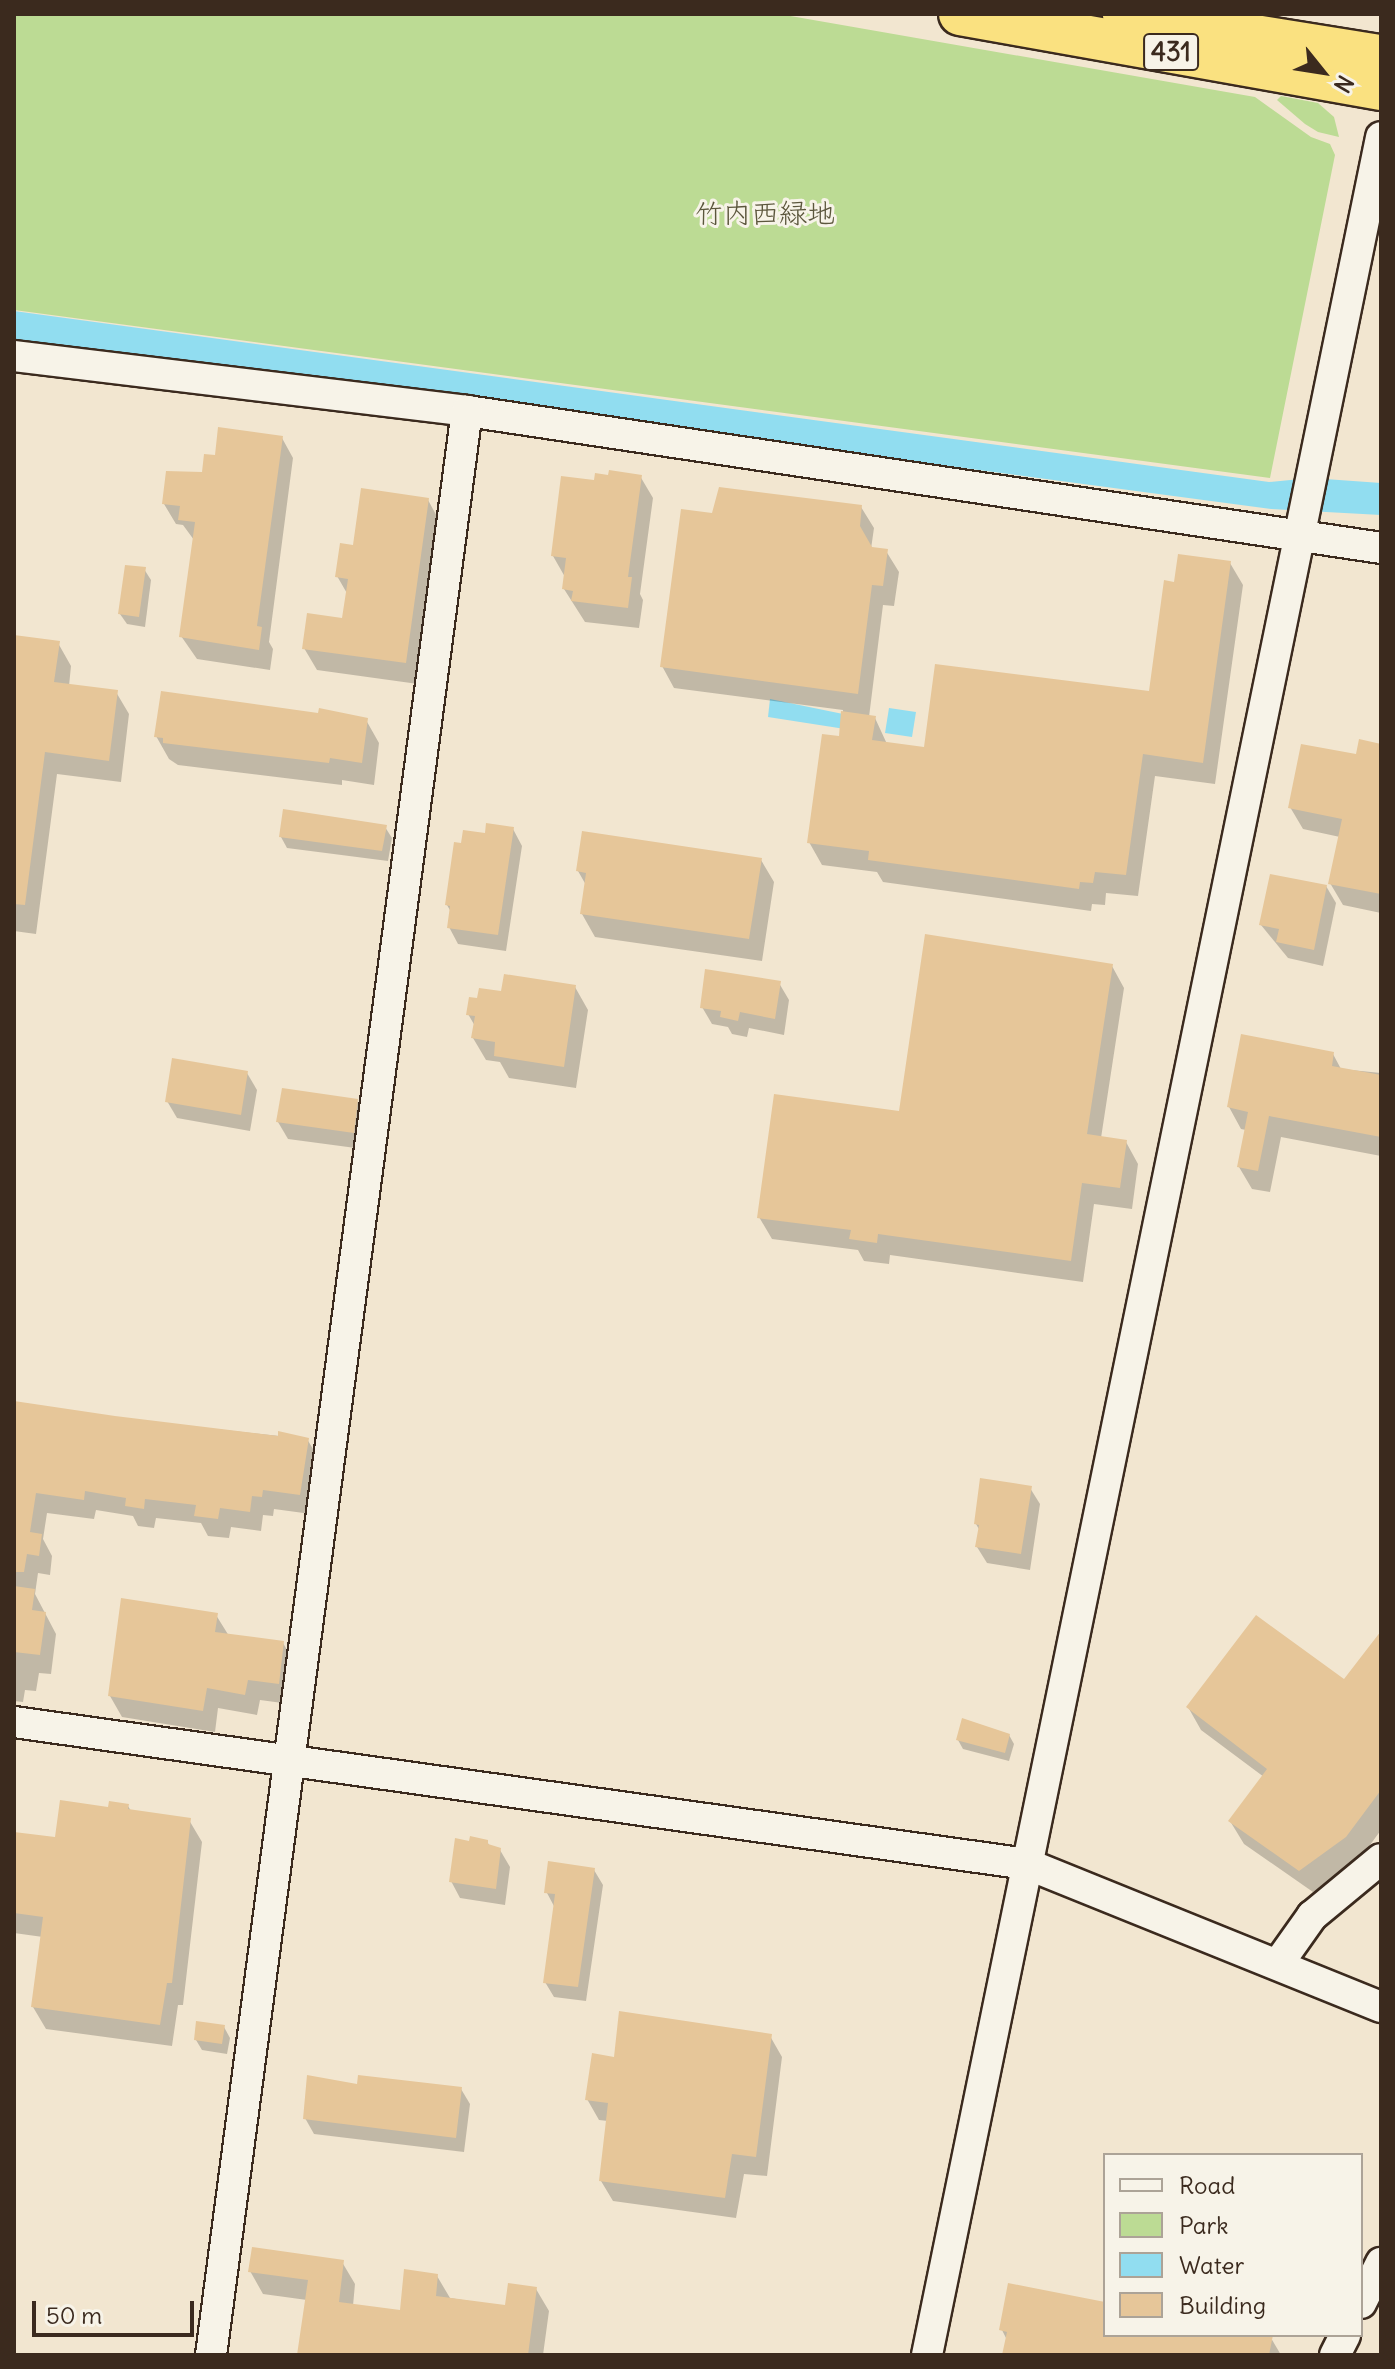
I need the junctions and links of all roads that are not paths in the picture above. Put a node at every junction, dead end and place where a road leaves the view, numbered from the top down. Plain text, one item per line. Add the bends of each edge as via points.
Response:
1 (960, 14) edge
2 (1119, 14) edge
3 (1162, 18) edge
4 (1258, 25) edge
5 (1381, 56) edge
6 (1381, 89) edge
7 (1381, 137) edge
8 (14, 356) edge
9 (467, 411) junction
10 (1302, 524) junction
11 (1381, 548) edge
12 (14, 1722) edge
13 (291, 1759) junction
14 (1381, 1859) edge
15 (1027, 1864) junction
16 (1278, 1964) junction
17 (1381, 2007) edge
18 (1381, 2263) edge
19 (1363, 2299) edge
20 (1344, 2337) edge
21 (211, 2355) edge
22 (927, 2355) edge
23 (1335, 2355) edge

1 - 6 highway, 431
2 - 3 highway, 431
3 - 4 highway, 431
4 - 5 highway, 431
7 - 10 street
8 - 9 street
9 - 10 street
9 - 13 street
10 - 11 street
10 - 15 street
12 - 13 street
13 - 15 street
13 - 21 street
14 - 16 street via 1312,1916
15 - 16 street
15 - 22 street
16 - 17 street
18 - 19 street
20 - 23 street

